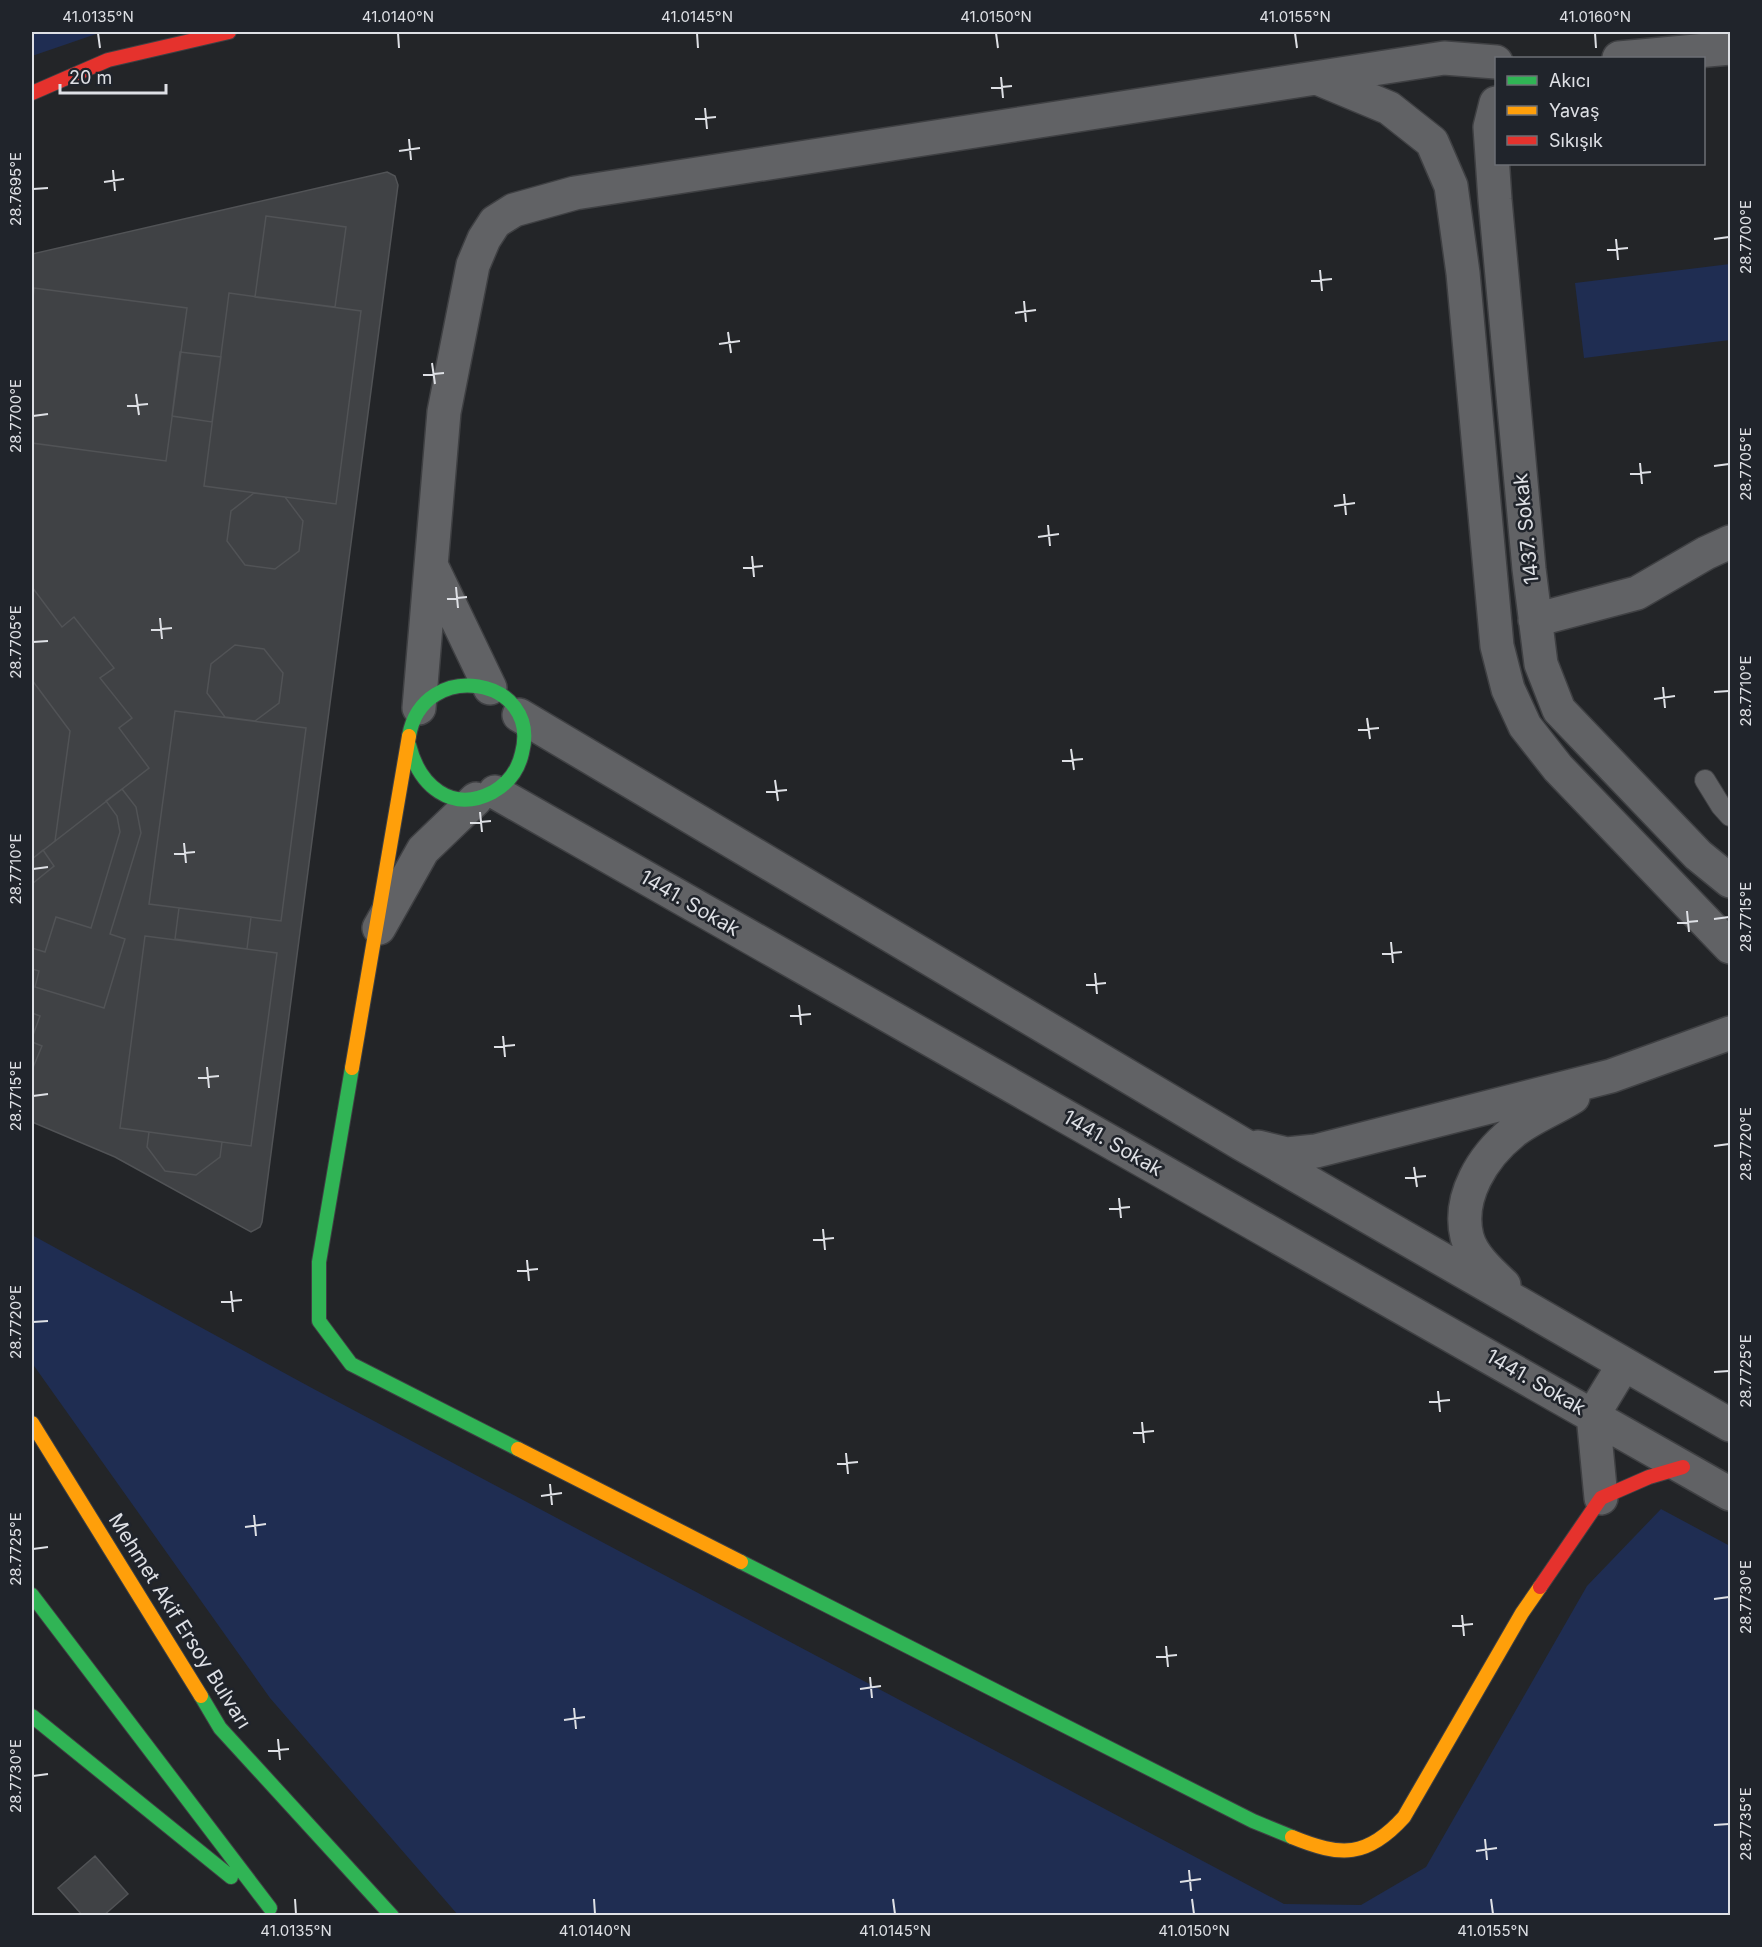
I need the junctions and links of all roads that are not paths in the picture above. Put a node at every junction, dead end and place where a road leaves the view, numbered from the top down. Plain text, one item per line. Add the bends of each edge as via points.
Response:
1 (229, 32) edge
2 (1731, 48) edge
3 (1630, 57) edge
4 (1495, 62) edge
5 (1317, 78) junction
6 (32, 93) edge
7 (1495, 110) edge
8 (1731, 542) edge
9 (432, 566) junction
10 (1535, 620) junction
11 (490, 688) junction
12 (419, 708) junction
13 (519, 715) junction
14 (408, 745) junction
15 (1705, 780) dead end
16 (486, 796) junction
17 (1731, 816) edge
18 (1731, 881) edge
19 (376, 935) junction
20 (1731, 947) edge
21 (1731, 1033) edge
22 (1611, 1076) junction
23 (1242, 1143) junction
24 (1525, 1306) junction
25 (1624, 1364) junction
26 (1593, 1415) junction
27 (32, 1423) edge
28 (1731, 1425) edge
29 (32, 1428) edge
30 (46, 1443) junction
31 (1683, 1467) junction
32 (1731, 1494) edge
33 (1601, 1498) junction
34 (32, 1595) edge
35 (32, 1716) edge
36 (275, 1912) edge
37 (392, 1916) edge

1 - 6 street via 108,60
2 - 3 street
4 - 5 street via 1444,58
5 - 9 street via 575,193 514,210 495,222 473,265 444,412
5 - 20 street via 1389,108 1432,142 1451,186 1463,273 1497,646 1508,689 1525,726 1558,768
7 - 10 street, 1437. Sokak via 1490,127 1495,200
8 - 10 street via 1637,593
9 - 11 street
9 - 12 street
10 - 18 street, 1437. Sokak via 1541,664 1558,710 1698,855
11 - 12 street via 471,683 451,684 433,693
11 - 13 street via 507,699
12 - 14 street
13 - 16 street via 525,750 519,767 509,781
13 - 23 street
14 - 16 street via 413,764 439,792 457,799
14 - 19 street
15 - 17 lane
16 - 19 street via 423,850
16 - 26 street, 1441. Sokak
19 - 33 street via 319,1262 320,1321 351,1364 1253,1821 1348,1853 1372,1848 1392,1833 1522,1613
21 - 22 street
22 - 23 street via 1317,1151 1287,1154
22 - 24 street via 1513,1132 1478,1168 1466,1209 1467,1238 1484,1266
23 - 24 street
24 - 25 street
25 - 26 street
25 - 28 street
26 - 31 street, 1441. Sokak
26 - 33 street
27 - 30 street
29 - 30 street
30 - 37 street, Mehmet Akif Ersoy Bulvarı via 220,1728
31 - 32 street, 1441. Sokak
31 - 33 street via 1649,1476
34 - 36 street
35 - 36 street

